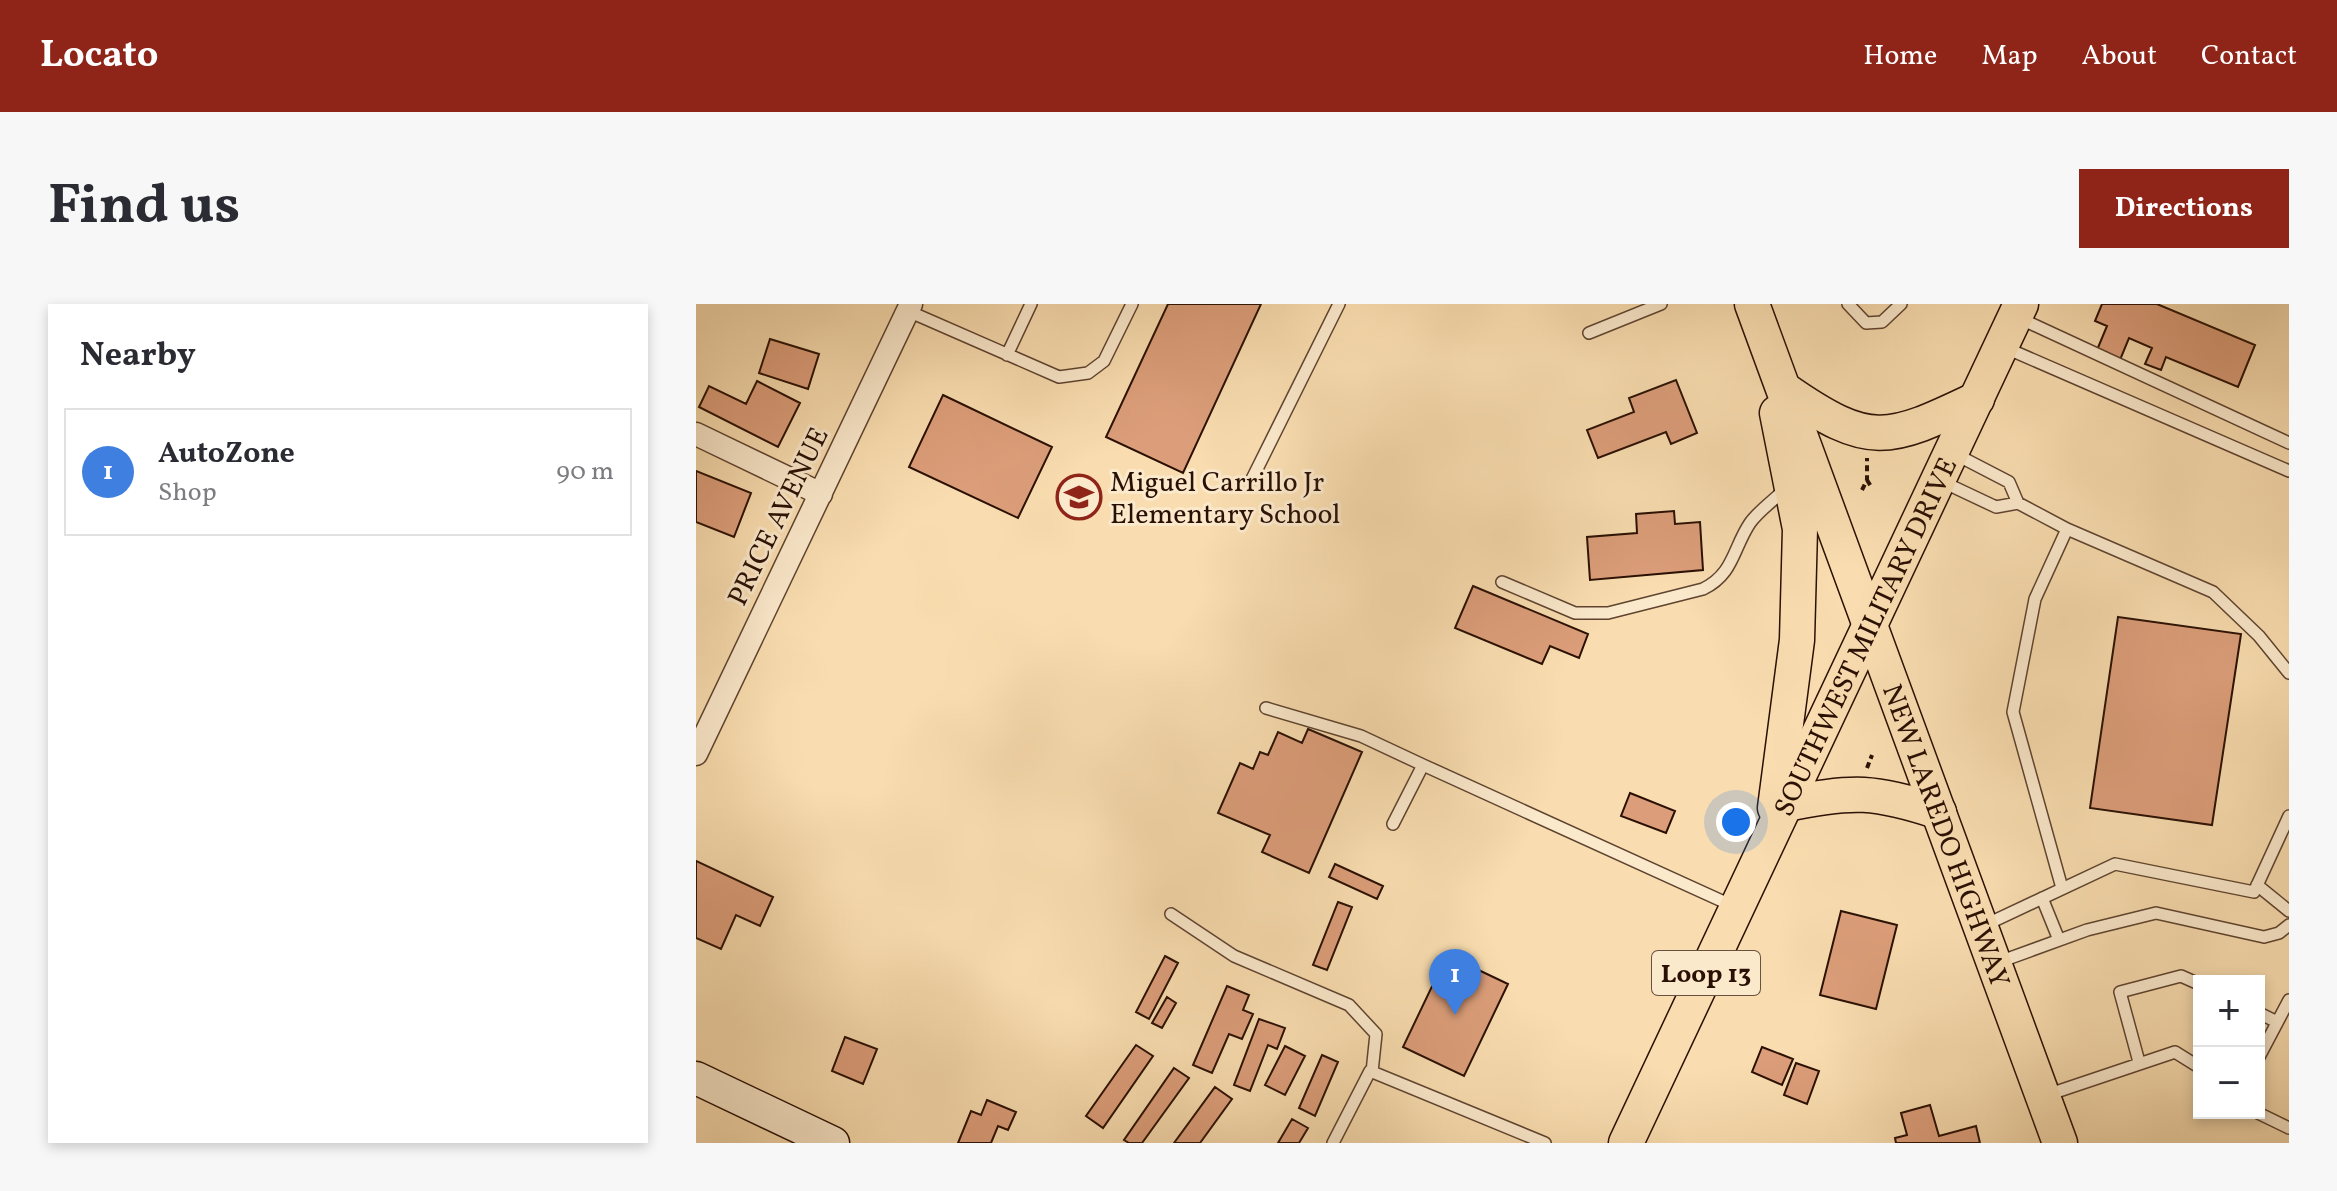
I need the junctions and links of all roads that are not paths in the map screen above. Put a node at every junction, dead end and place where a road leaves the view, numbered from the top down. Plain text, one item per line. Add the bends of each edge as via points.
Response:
1 (1031, 304) edge
2 (1132, 304) edge
3 (1339, 304) edge
4 (1661, 304) edge
5 (1848, 304) edge
6 (1901, 304) edge
7 (910, 308) edge
8 (1755, 311) edge
9 (2013, 322) edge
10 (1589, 333) dead end
11 (1007, 355) junction
12 (1785, 390) junction
13 (1977, 399) junction
14 (696, 434) edge
15 (2289, 443) edge
16 (1946, 466) junction
17 (2289, 471) edge
18 (1802, 472) junction
19 (1252, 479) dead end
20 (821, 494) junction
21 (2018, 503) junction
22 (2067, 529) junction
23 (1502, 582) dead end
24 (1870, 627) junction
25 (2289, 673) edge
26 (1266, 708) dead end
27 (696, 754) edge
28 (1423, 765) junction
29 (1787, 804) junction
30 (1939, 812) junction
31 (2289, 816) edge
32 (1393, 824) dead end
33 (1771, 838) junction
34 (2257, 885) junction
35 (2062, 888) junction
36 (2042, 898) junction
37 (1737, 908) junction
38 (2289, 911) edge
39 (1171, 914) dead end
40 (2289, 925) edge
41 (1982, 927) junction
42 (2059, 940) junction
43 (1995, 963) junction
44 (2193, 981) edge
45 (2289, 1000) edge
46 (2265, 1016) edge
47 (2277, 1022) junction
48 (2264, 1047) edge
49 (2139, 1062) junction
50 (2193, 1063) edge
51 (1372, 1072) junction
52 (696, 1078) edge
53 (2043, 1096) junction
54 (2265, 1116) edge
55 (2289, 1128) edge
56 (833, 1143) edge
57 (1333, 1143) edge
58 (1545, 1143) edge
59 (1626, 1143) edge
60 (2060, 1143) edge

1 - 11 lane
2 - 11 lane via 1104,361 1088,373 1059,377
3 - 19 lane
4 - 10 lane
5 - 6 lane via 1866,323 1882,322
7 - 11 lane
7 - 20 street, PRICE AVENUE
8 - 12 main road, NEW LAREDO HIGHWAY
8 - 18 main road
9 - 13 main road, SOUTHWEST MILITARY DRIVE / Loop 13
9 - 15 lane
9 - 17 lane
12 - 13 main road via 1852,430 1869,433 1913,430
12 - 18 main road, NEW LAREDO HIGHWAY
13 - 16 main road, SOUTHWEST MILITARY DRIVE / Loop 13
14 - 20 street
16 - 21 lane via 1996,507
16 - 21 lane via 2009,482
16 - 24 main road, SOUTHWEST MILITARY DRIVE / Loop 13
18 - 23 lane via 1752,520 1728,570 1703,589 1608,613 1575,613
18 - 24 main road, NEW LAREDO HIGHWAY
18 - 33 main road via 1797,640
20 - 27 street, PRICE AVENUE
21 - 22 lane
22 - 25 lane via 2213,592
22 - 35 lane via 2035,599 2013,712
24 - 29 main road, SOUTHWEST MILITARY DRIVE / Loop 13
24 - 30 main road, NEW LAREDO HIGHWAY
26 - 28 lane via 1361,736
28 - 32 lane
28 - 37 lane
29 - 30 main road via 1841,792 1875,794
29 - 33 main road, SOUTHWEST MILITARY DRIVE / Loop 13
30 - 41 main road, NEW LAREDO HIGHWAY
31 - 34 lane
33 - 37 main road, SOUTHWEST MILITARY DRIVE / Loop 13
34 - 35 lane via 2254,892 2115,864
34 - 38 lane
35 - 36 lane
36 - 41 lane
36 - 42 lane
37 - 59 main road, SOUTHWEST MILITARY DRIVE / Loop 13
39 - 51 lane via 1234,956 1349,1005 1376,1034
40 - 42 lane via 2264,937 2156,913
41 - 43 main road, NEW LAREDO HIGHWAY
42 - 43 lane
43 - 53 main road, NEW LAREDO HIGHWAY
44 - 49 lane via 2181,976 2120,992
45 - 47 lane
46 - 47 lane
47 - 48 lane
49 - 50 lane via 2175,1052
49 - 53 lane
51 - 57 lane
51 - 58 lane
52 - 56 main road
53 - 60 main road, NEW LAREDO HIGHWAY
54 - 55 lane

